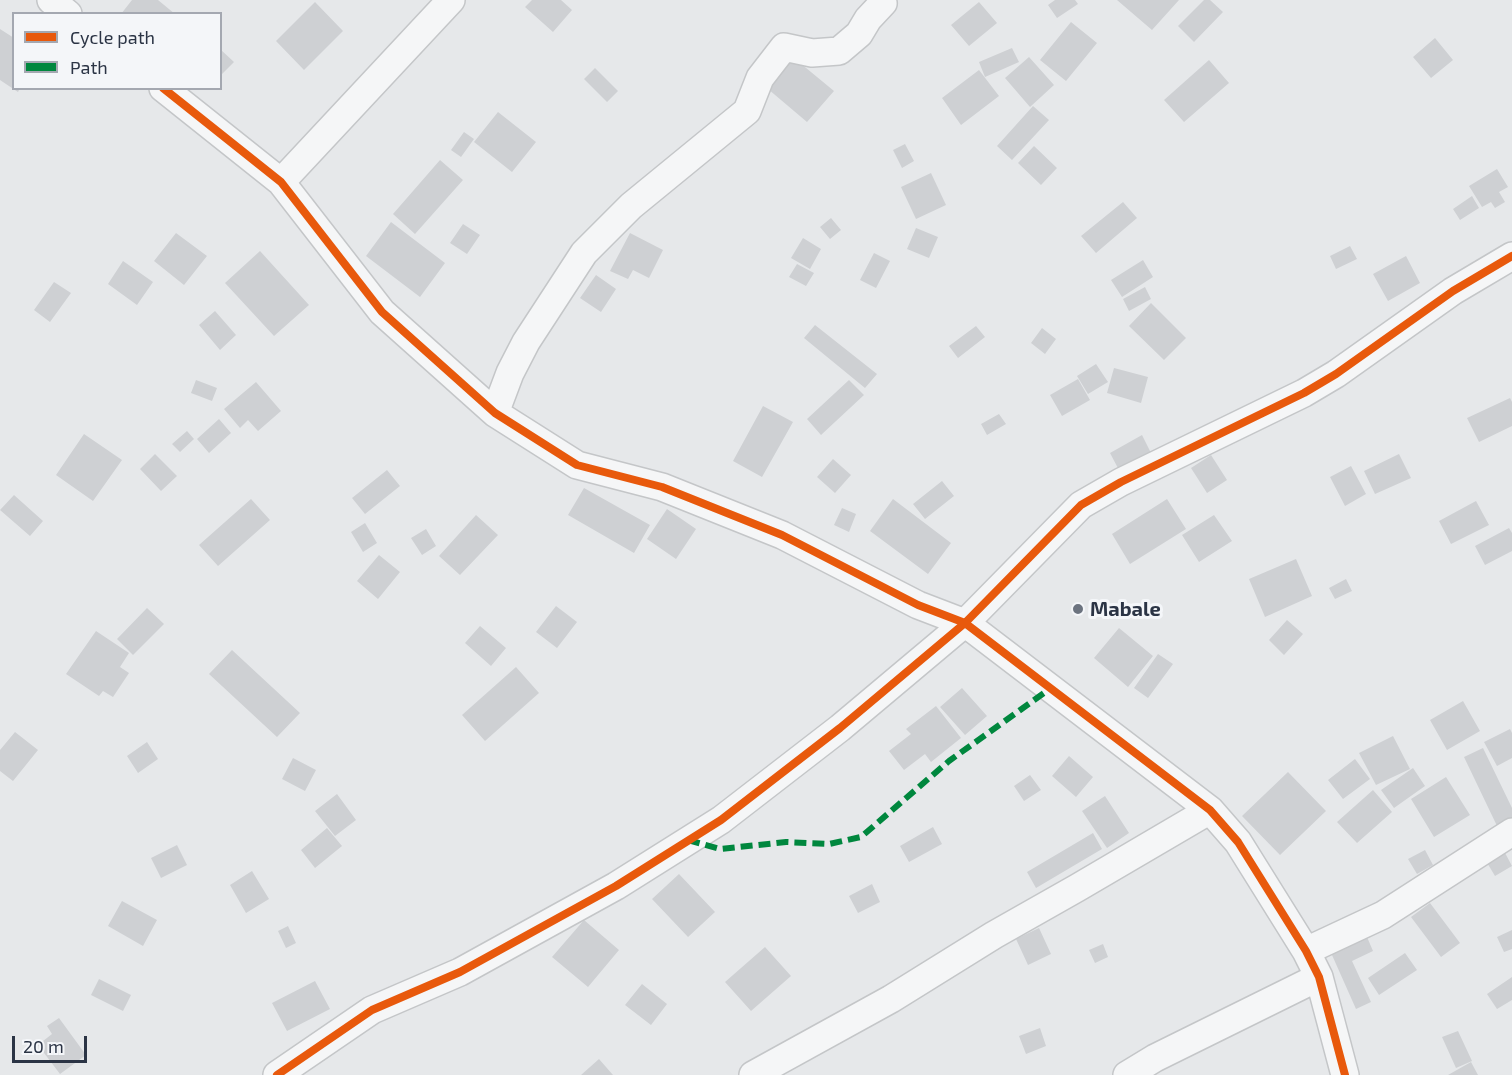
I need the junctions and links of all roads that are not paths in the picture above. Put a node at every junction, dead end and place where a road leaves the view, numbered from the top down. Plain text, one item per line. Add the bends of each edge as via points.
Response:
1 (51, 0) edge
2 (451, 0) edge
3 (882, 0) edge
4 (66, 12) edge
5 (166, 90) edge
6 (281, 182) junction
7 (1512, 256) edge
8 (495, 413) junction
9 (965, 623) junction
10 (1210, 810) junction
11 (1512, 832) edge
12 (1306, 951) junction
13 (1319, 977) junction
14 (277, 1075) edge
15 (753, 1075) edge
16 (1128, 1075) edge
17 (1345, 1075) edge

1 - 4 street
2 - 6 street
3 - 8 street via 859,34 839,51 784,47 760,78 747,111 631,206 584,253 526,342
5 - 6 street
6 - 8 street via 382,312
7 - 9 street via 1452,291 1312,389 1081,505
8 - 9 street via 577,465 662,487 782,536 918,604
9 - 10 street
9 - 14 street via 840,728 721,820 616,886 460,972 372,1010
10 - 12 street via 1238,842
10 - 15 street via 891,999
11 - 12 street via 1383,915
12 - 13 street
13 - 16 street
13 - 17 street

